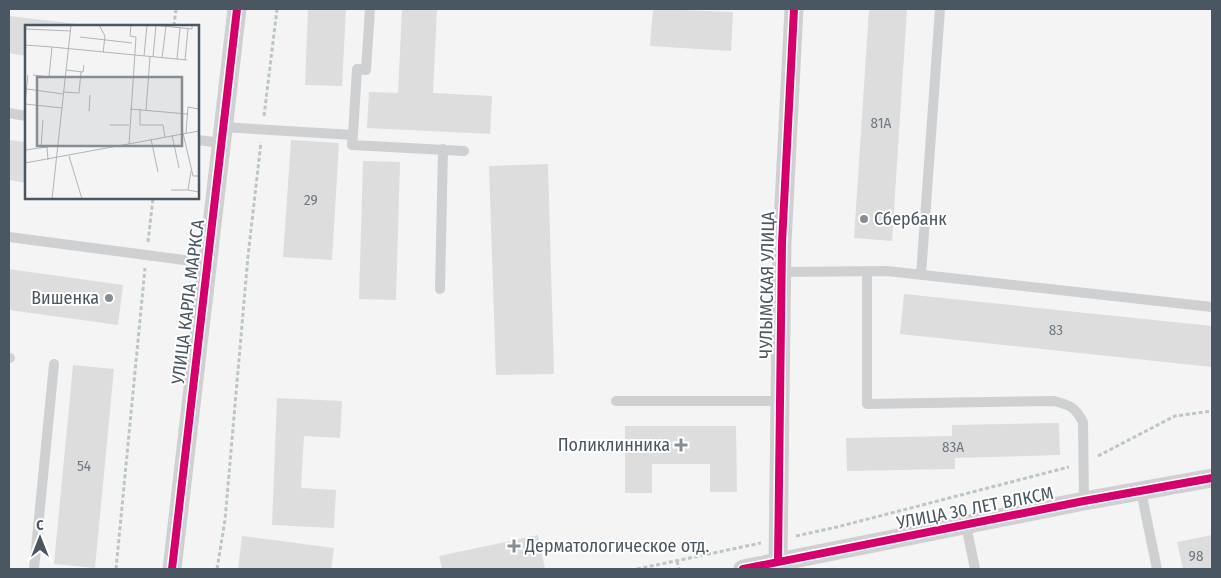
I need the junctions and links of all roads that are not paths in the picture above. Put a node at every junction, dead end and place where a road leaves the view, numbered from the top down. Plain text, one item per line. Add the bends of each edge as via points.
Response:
1 (237, 9) edge
2 (370, 9) edge
3 (794, 9) edge
4 (940, 9) edge
5 (9, 113) edge
6 (25, 116) edge
7 (353, 135) junction
8 (222, 136) junction
9 (199, 140) edge
10 (443, 149) junction
11 (464, 151) dead end
12 (9, 237) edge
13 (208, 263) junction
14 (867, 271) junction
15 (781, 272) junction
16 (921, 275) junction
17 (440, 288) dead end
18 (1212, 307) edge
19 (54, 364) dead end
20 (616, 401) dead end
21 (780, 401) junction
22 (1212, 478) edge
23 (1141, 491) junction
24 (1084, 501) junction
25 (966, 525) junction
26 (778, 562) junction
27 (34, 569) edge
28 (172, 569) edge
29 (743, 569) edge
30 (974, 569) edge
31 (1157, 569) edge

1 - 8 street, УЛИЦА КАРЛА МАРКСА
2 - 7 lane via 366,70 357,69
3 - 15 street, ЧУЛЫМСКАЯ УЛИЦА
4 - 16 lane
5 - 6 lane
7 - 8 lane via 262,130
7 - 10 lane via 352,145
8 - 9 lane
8 - 13 street, УЛИЦА КАРЛА МАРКСА
10 - 11 lane
10 - 17 lane
12 - 13 lane
13 - 28 street, УЛИЦА КАРЛА МАРКСА
14 - 15 lane
14 - 16 lane
14 - 24 lane via 867,404 1054,401 1067,404 1077,411 1083,422
15 - 21 street, ЧУЛЫМСКАЯ УЛИЦА
16 - 18 lane
19 - 27 lane
20 - 21 lane
21 - 26 street, ЧУЛЫМСКАЯ УЛИЦА
22 - 23 street, УЛИЦА 30 ЛЕТ ВЛКСМ
23 - 24 street, УЛИЦА 30 ЛЕТ ВЛКСМ
23 - 31 lane
24 - 25 street, УЛИЦА 30 ЛЕТ ВЛКСМ
25 - 26 street, УЛИЦА 30 ЛЕТ ВЛКСМ
25 - 30 lane
26 - 29 street, УЛИЦА 30 ЛЕТ ВЛКСМ

